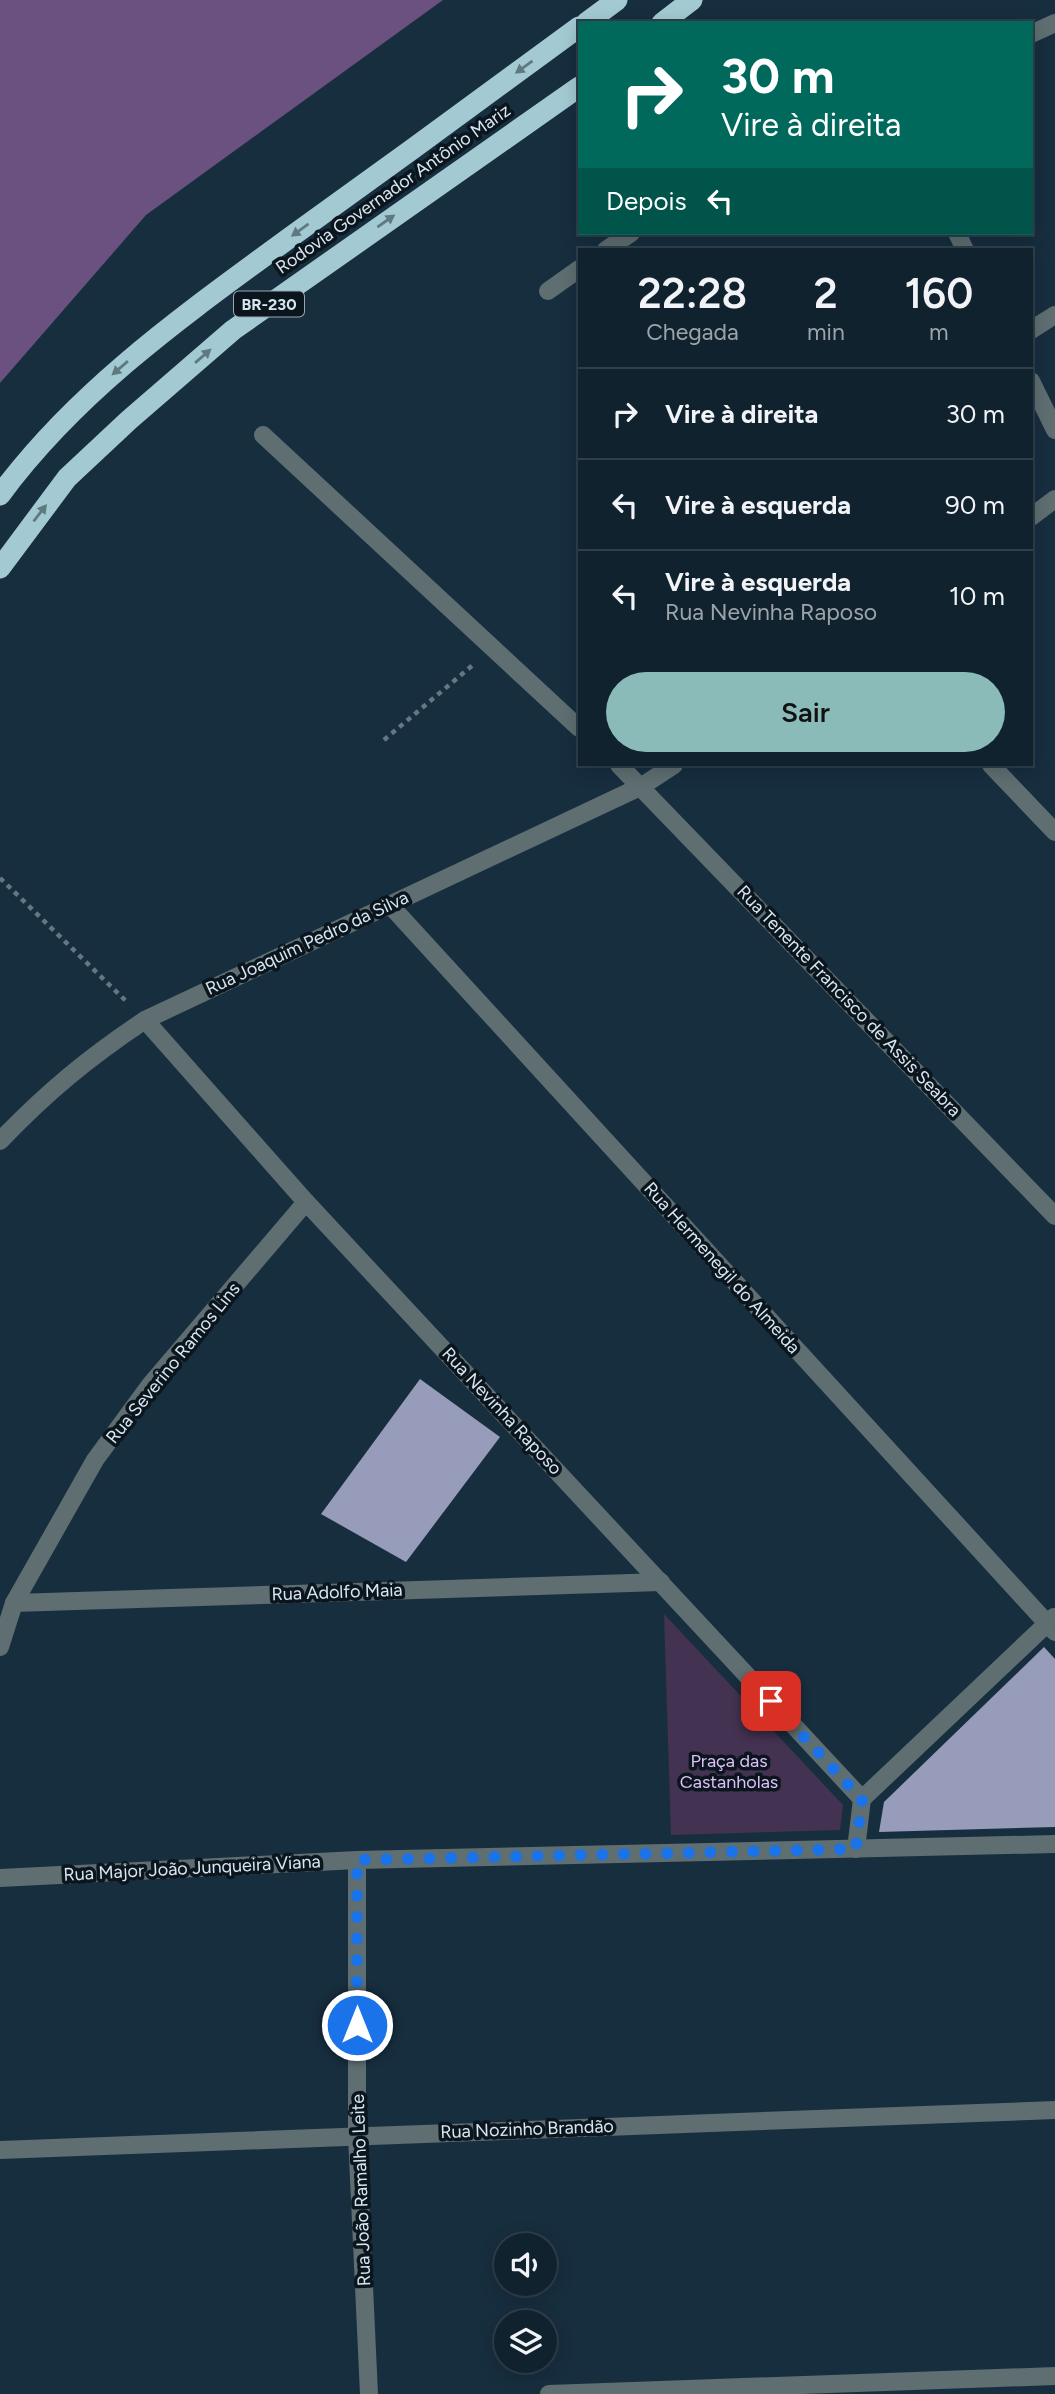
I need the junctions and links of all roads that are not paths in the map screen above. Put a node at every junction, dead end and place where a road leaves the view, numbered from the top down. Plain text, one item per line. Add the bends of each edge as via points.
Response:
1 (617, 0) edge
2 (692, 0) edge
3 (589, 21) edge
4 (665, 21) edge
5 (1055, 23) edge
6 (578, 28) edge
7 (1033, 33) edge
8 (578, 88) edge
9 (628, 235) edge
10 (609, 248) edge
11 (578, 270) edge
12 (548, 291) dead end
13 (1055, 315) edge
14 (1033, 329) edge
15 (1033, 385) edge
16 (1055, 430) edge
17 (263, 435) dead end
18 (0, 495) edge
19 (1055, 499) edge
20 (1033, 516) edge
21 (0, 568) edge
22 (578, 727) edge
23 (620, 766) edge
24 (672, 766) edge
25 (992, 766) edge
26 (642, 786) junction
27 (1055, 832) edge
28 (389, 904) junction
29 (145, 1020) junction
30 (0, 1142) edge
31 (306, 1202) junction
32 (1055, 1216) edge
33 (661, 1582) junction
34 (13, 1603) junction
35 (1052, 1624) edge
36 (0, 1647) edge
37 (862, 1800) junction
38 (1055, 1844) edge
39 (856, 1849) junction
40 (357, 1860) junction
41 (0, 1878) edge
42 (1055, 2110) edge
43 (357, 2136) junction
44 (0, 2150) edge
45 (1055, 2376) edge
46 (369, 2394) edge
47 (549, 2394) edge

1 - 3 highway
2 - 4 highway
5 - 7 street
6 -> 18 highway, Rodovia Governador Antônio Mariz / BR-230 via 204,300 118,369 51,433
21 -> 8 highway, Rodovia Governador Antônio Mariz / BR-230 via 67,478 233,330
9 - 10 street
11 - 12 street
13 - 14 street
15 - 16 street
17 - 22 street
19 - 20 street
23 - 26 street, Rua Tenente Francisco de Assis Seabra
24 - 26 street, Rua Joaquim Pedro da Silva
25 - 27 street
26 - 28 street, Rua Joaquim Pedro da Silva
26 - 32 street, Rua Tenente Francisco de Assis Seabra
28 - 29 street, Rua Joaquim Pedro da Silva
28 - 35 street, Rua Hermenegil do Almeida
29 - 30 street, Rua Joaquim Pedro da Silva via 59,1083
29 - 31 street, Rua Nevinha Raposo
31 - 33 street, Rua Nevinha Raposo
31 - 34 street, Rua Severino Ramos Lins via 150,1385 95,1460
33 - 34 street, Rua Adolfo Maia
33 - 37 street, Rua Nevinha Raposo
34 - 36 street, Rua Severino Ramos Lins
35 - 37 street
37 - 39 street
38 - 39 street, Rua Major João Junqueira Viana
39 - 40 street, Rua Major João Junqueira Viana
40 - 41 street, Rua Major João Junqueira Viana
40 - 43 street, Rua João Ramalho Leite
42 - 43 street, Rua Nozinho Brandão
43 - 44 street, Rua Nozinho Brandão
43 - 46 street, Rua João Ramalho Leite
45 - 47 street

